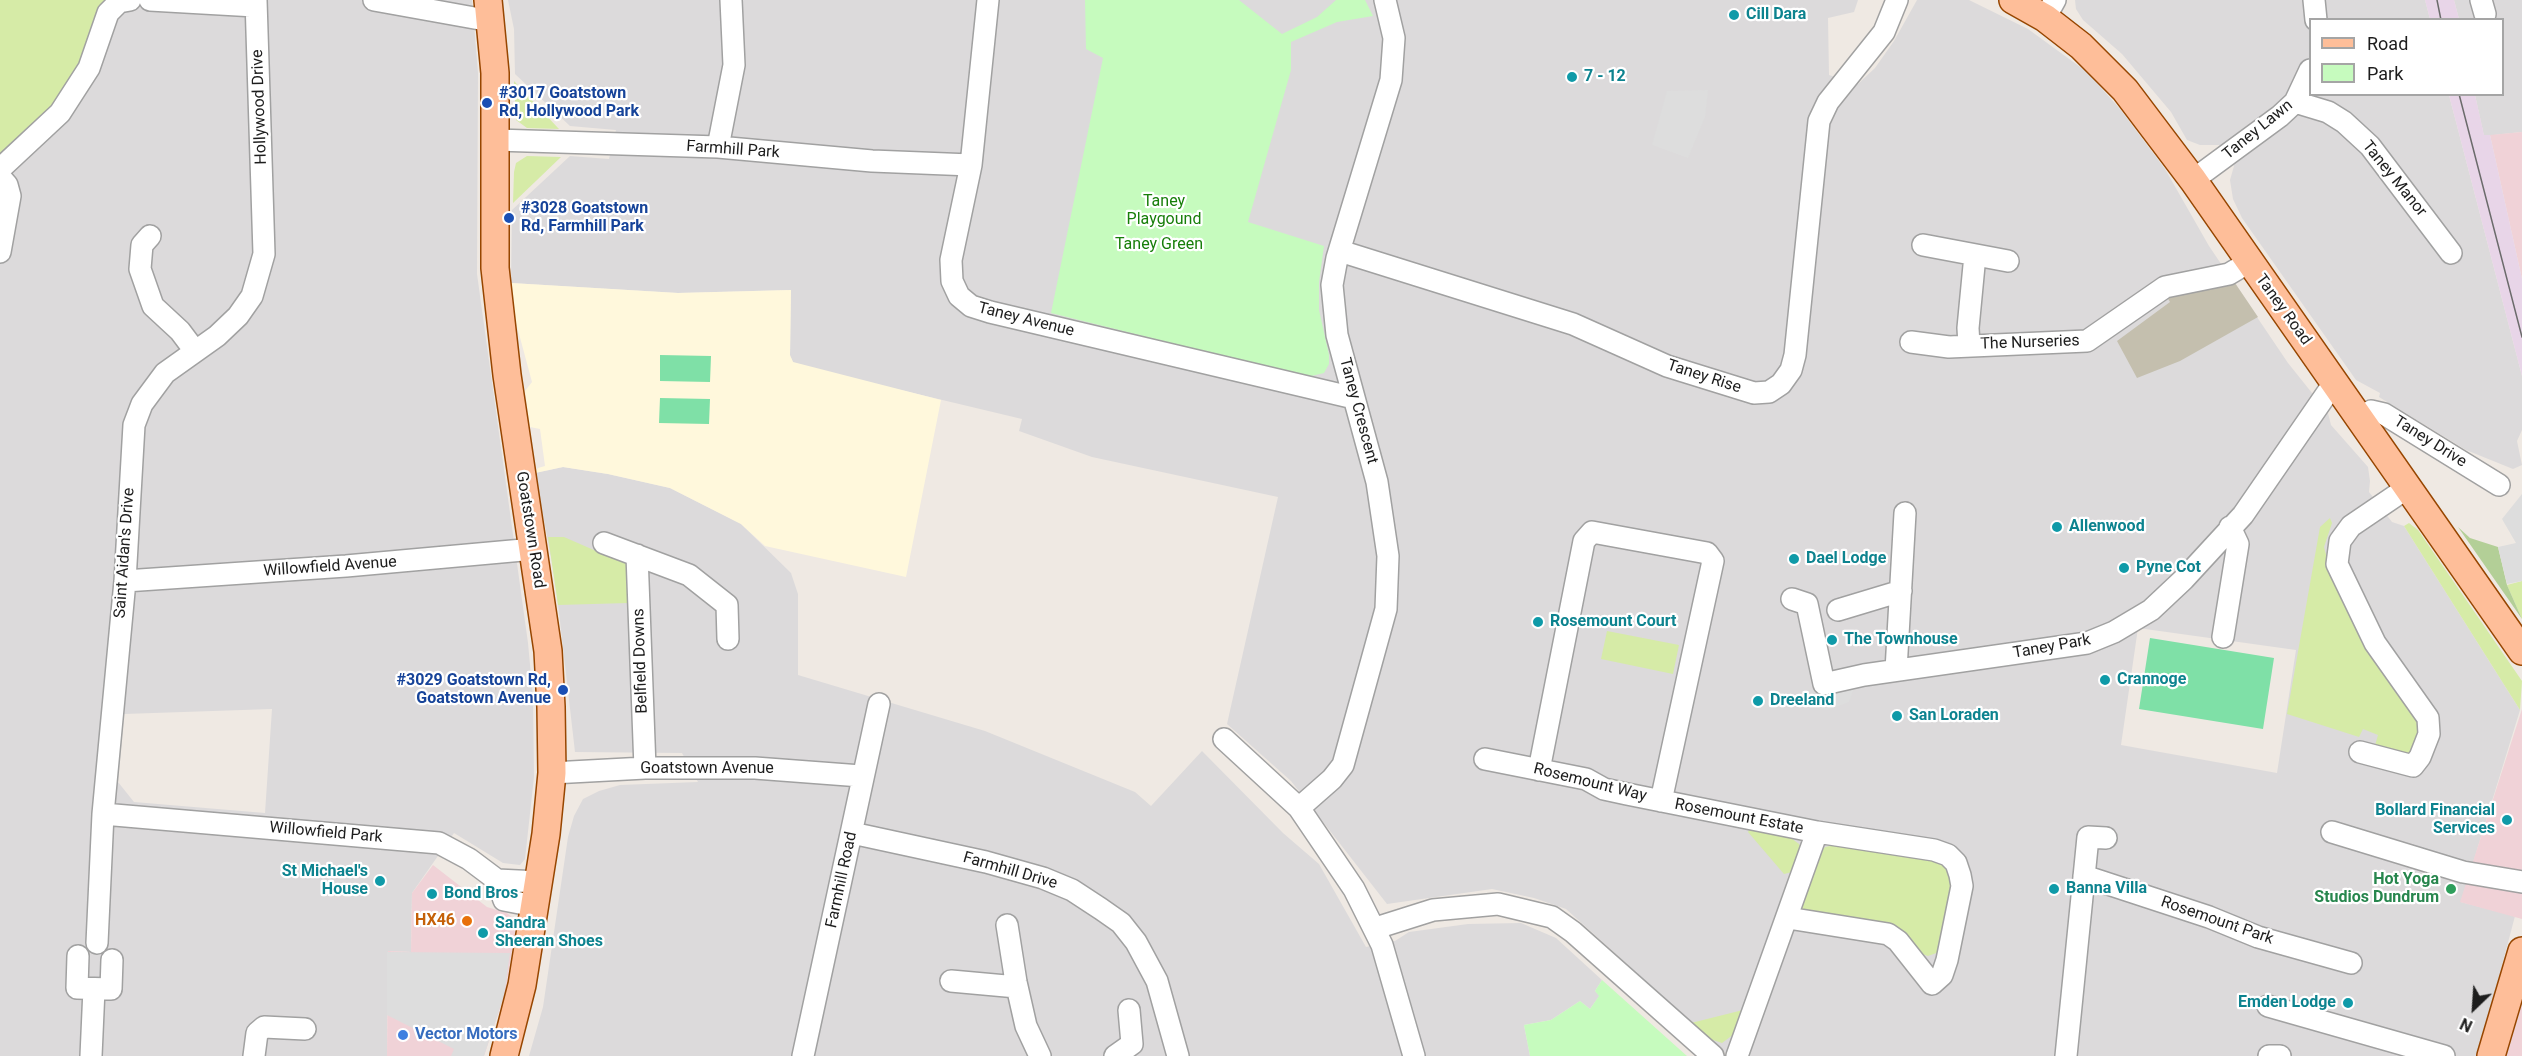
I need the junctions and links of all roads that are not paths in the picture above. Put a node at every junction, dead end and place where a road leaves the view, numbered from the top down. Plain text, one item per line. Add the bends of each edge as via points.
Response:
1 (130, 0) edge
2 (150, 0) edge
3 (374, 0) edge
4 (731, 0) edge
5 (988, 0) edge
6 (1385, 0) edge
7 (1897, 0) edge
8 (2013, 0) edge
9 (2314, 0) edge
10 (256, 3) edge
11 (2050, 9) edge
12 (490, 10) edge
13 (2316, 18) edge
14 (2309, 72) edge
15 (2295, 102) junction
16 (496, 140) junction
17 (718, 147) junction
18 (970, 165) junction
19 (0, 169) edge
20 (0, 177) edge
21 (2193, 180) junction
22 (264, 214) joint
23 (150, 236) dead end
24 (1923, 245) dead end
25 (1340, 251) junction
26 (0, 252) edge
27 (2451, 253) dead end
28 (1975, 255) junction
29 (2008, 261) dead end
30 (2248, 262) junction
31 (1911, 342) dead end
32 (1969, 345) junction
33 (195, 351) junction
34 (2334, 383) junction
35 (1354, 398) junction
36 (2359, 418) junction
37 (2499, 485) dead end
38 (2407, 488) junction
39 (1905, 513) dead end
40 (2230, 527) junction
41 (604, 543) dead end
42 (534, 549) junction
43 (637, 555) junction
44 (125, 581) junction
45 (1901, 591) junction
46 (1792, 599) dead end
47 (1838, 610) dead end
48 (2223, 637) dead end
49 (728, 639) dead end
50 (2518, 641) edge
51 (1896, 670) junction
52 (879, 704) dead end
53 (1224, 739) dead end
54 (2360, 752) dead end
55 (1485, 759) dead end
56 (645, 768) junction
57 (1539, 770) junction
58 (552, 773) junction
59 (861, 776) junction
60 (1661, 801) junction
61 (1299, 808) junction
62 (103, 814) junction
63 (1817, 832) junction
64 (2332, 832) dead end
65 (852, 833) junction
66 (2106, 838) dead end
67 (2084, 876) junction
68 (2522, 882) edge
69 (537, 894) junction
70 (1788, 918) junction
71 (1007, 925) dead end
72 (1376, 928) junction
73 (97, 943) dead end
74 (2522, 951) edge
75 (78, 956) dead end
76 (112, 960) dead end
77 (2351, 963) dead end
78 (951, 981) dead end
79 (1017, 987) junction
80 (94, 989) junction
81 (2268, 1006) dead end
82 (1129, 1010) dead end
83 (305, 1029) dead end
84 (91, 1056) edge
85 (254, 1056) edge
86 (504, 1056) edge
87 (803, 1056) edge
88 (1040, 1056) edge
89 (1115, 1056) edge
90 (1178, 1056) edge
91 (1414, 1056) edge
92 (1713, 1056) edge
93 (1737, 1056) edge
94 (2066, 1056) edge
95 (2269, 1056) edge
96 (2280, 1056) edge
97 (2444, 1056) edge
98 (2491, 1056) edge

1 - 19 street via 119,2 108,13 89,68 60,113
2 - 10 street
3 - 12 street
4 - 17 street via 734,64
5 - 18 street, Taney Avenue
6 - 25 street, Taney Crescent via 1394,38 1391,80
7 - 25 street, Taney Rise via 1884,32 1828,102 1819,121 1795,355 1791,370 1769,392 1754,393 1667,366 1573,324
8 - 11 main road, Taney Road
9 - 13 street
10 - 22 street, Hollywood Drive
11 - 21 main road, Taney Road via 2114,77
12 - 16 main road, Goatstown Road
14 - 15 street, Taney Lawn
15 - 21 street, Taney Lawn
15 - 27 street, Taney Manor via 2328,112 2370,146
16 - 17 street, Farmhill Park
16 - 42 main road, Goatstown Road via 495,268
17 - 18 street, Farmhill Park
18 - 35 street, Taney Avenue via 951,260 952,281 959,296 971,306
20 - 26 street via 10,196
21 - 30 main road, Taney Road
22 - 33 street, Saint Aidan's Drive via 264,254 252,296 238,316
23 - 33 street via 142,244 140,269 153,306
24 - 28 street
25 - 35 street, Taney Crescent via 1332,285 1332,308
28 - 29 street
28 - 32 street, The Nurseries
30 - 32 street, The Nurseries via 2229,274 2166,287 2087,341
30 - 34 main road, Taney Road
31 - 32 street, The Nurseries
33 - 44 street, Saint Aidan's Drive via 165,373 142,404 134,425
34 - 36 main road, Taney Road
34 - 40 street, Taney Park via 2243,515
35 - 61 street, Taney Crescent via 1377,482 1388,556 1386,609 1343,765
36 - 37 street, Taney Drive via 2371,411 2384,414
36 - 38 main road, Taney Road
38 - 50 main road, Taney Road
38 - 54 street via 2352,526 2340,541 2337,564 2375,643 2428,718 2429,734 2413,766
39 - 45 street
40 - 48 street via 2238,544
40 - 51 street, Taney Park via 2151,610 2114,632 2087,643
41 - 43 street
42 - 44 street, Willowfield Avenue
42 - 58 main road, Goatstown Road via 548,651
43 - 49 street via 690,575 727,605
43 - 56 street, Belfield Downs
44 - 62 street, Saint Aidan's Drive
45 - 47 street
45 - 51 street
46 - 51 street, Taney Park via 1807,604 1824,684
52 - 59 street, Farmhill Road
53 - 61 street
55 - 57 street, Rosemount Way
56 - 58 street, Goatstown Avenue
56 - 59 street, Goatstown Avenue via 755,768
57 - 60 street, Rosemount Way
57 - 60 street via 1584,541 1592,532 1707,553 1713,561
58 - 69 main road, Goatstown Road
59 - 65 street, Farmhill Road
60 - 63 street, Rosemount Estate
61 - 72 street
62 - 69 street, Willowfield Park via 439,843 497,880 504,900
62 - 73 street, Saint Aidan's Drive
63 - 70 street, Rosemount Estate
63 - 70 street, Rosemount Estate via 1934,850 1956,863 1962,886 1942,975 1932,984 1888,934
64 - 68 street via 2463,872
65 - 87 street, Farmhill Road
65 - 90 street, Farmhill Drive via 1043,878 1072,890 1101,909 1121,923 1157,981
66 - 67 street via 2088,837
67 - 77 street, Rosemount Park via 2258,937
67 - 94 street
69 - 86 main road, Goatstown Road via 522,985
70 - 93 street, Rosemount Estate
71 - 79 street
72 - 91 street
72 - 92 street via 1433,910 1497,904 1552,917 1618,970
74 - 98 main road
75 - 80 street via 76,988
76 - 80 street via 111,989
78 - 79 street
79 - 88 street via 1026,1026
80 - 84 street
81 - 97 street
82 - 89 street via 1132,1044
83 - 85 street via 264,1027 257,1033
95 - 96 street

